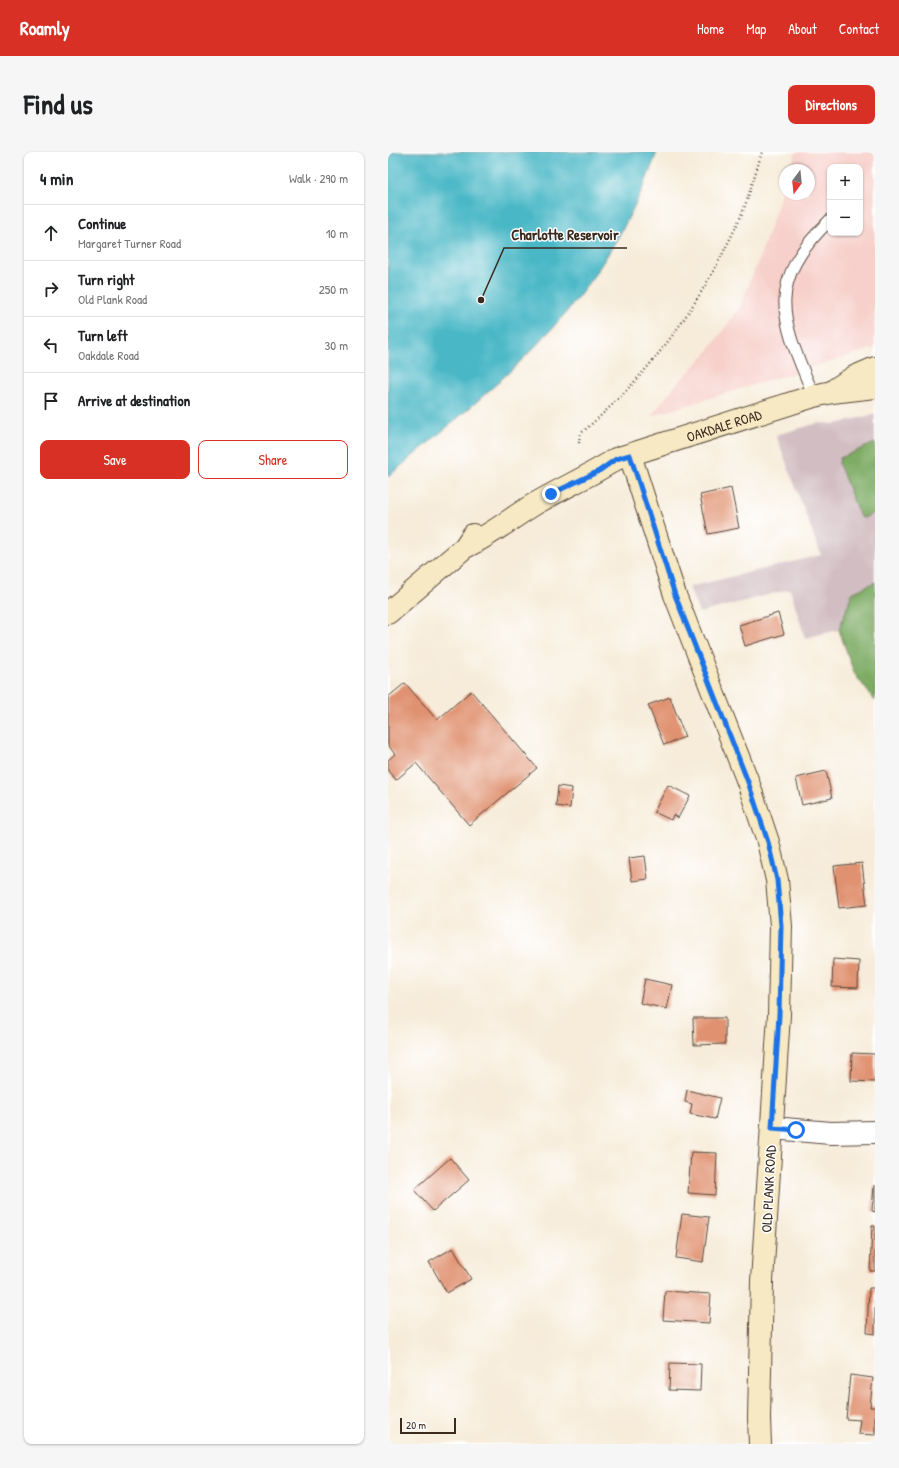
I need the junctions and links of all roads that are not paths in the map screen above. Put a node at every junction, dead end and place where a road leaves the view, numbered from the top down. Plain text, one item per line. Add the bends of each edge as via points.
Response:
1 (827, 223) edge
2 (875, 368) edge
3 (875, 387) edge
4 (823, 394) junction
5 (623, 457) junction
6 (388, 613) edge
7 (772, 1128) junction
8 (875, 1132) edge
9 (760, 1444) edge

1 - 4 lane via 814,235 792,268 786,282 784,297 785,318 790,338
2 - 4 street, OAKDALE ROAD
3 - 4 street, OAKDALE ROAD
4 - 5 street, OAKDALE ROAD
5 - 6 street, OAKDALE ROAD via 551,494 482,540 465,547
5 - 7 street, OLD PLANK ROAD via 748,782 768,842 777,880 781,926
7 - 8 street via 831,1133
7 - 9 street, OLD PLANK ROAD via 762,1281

